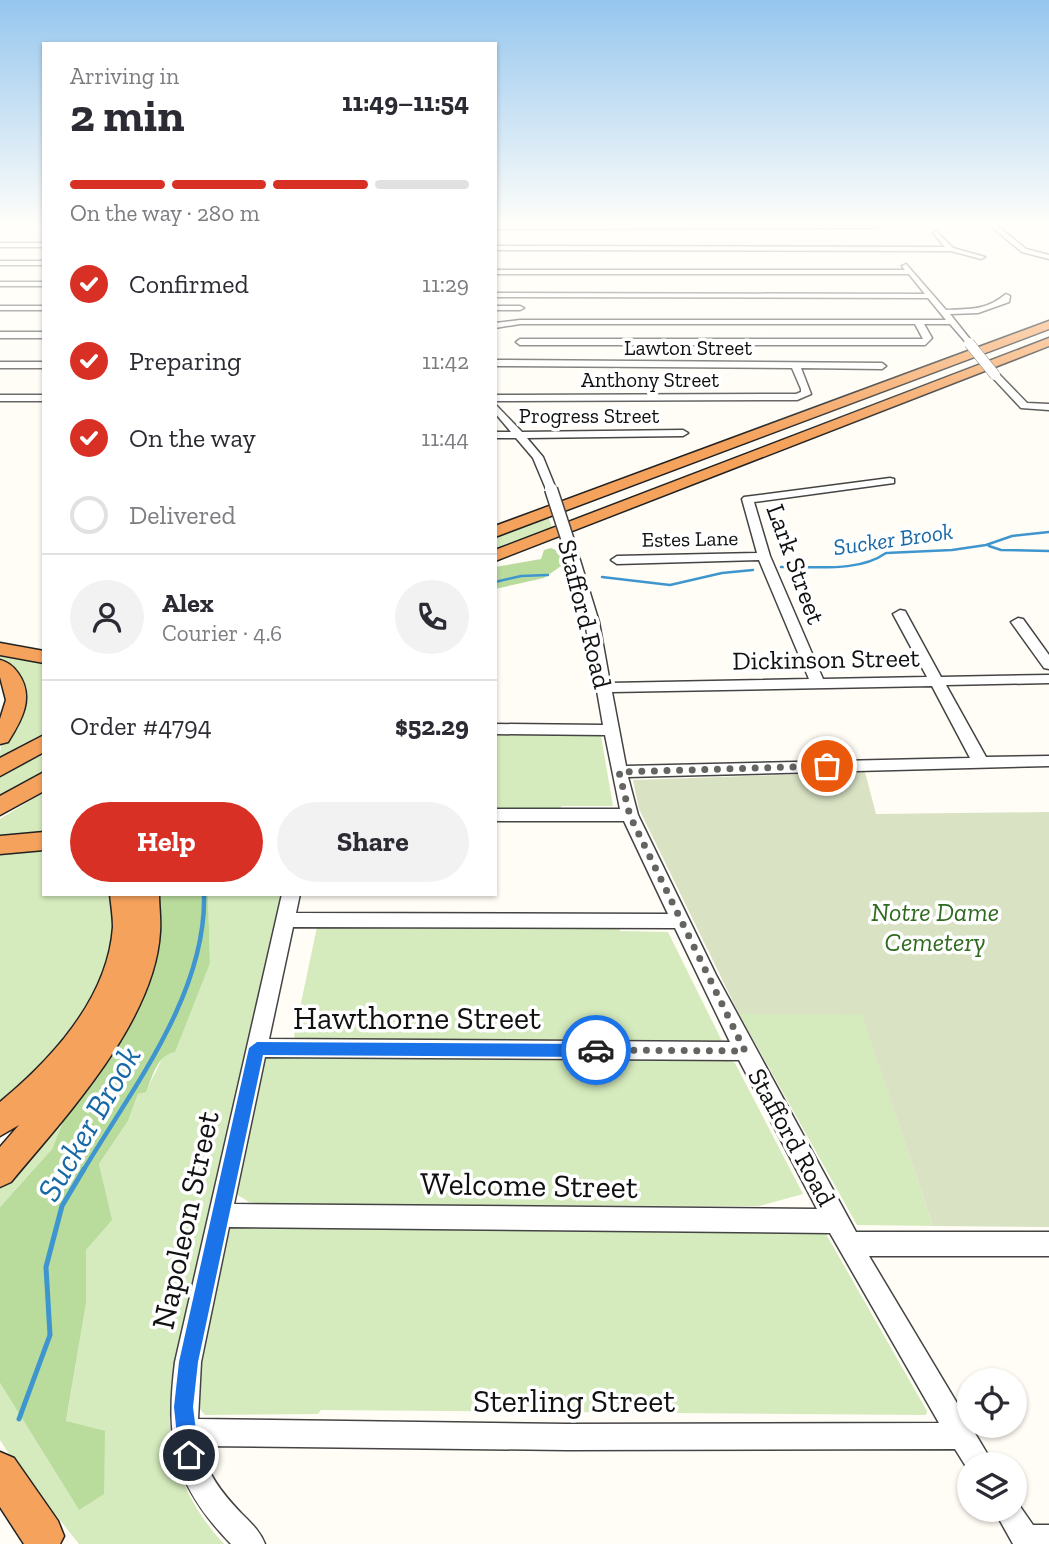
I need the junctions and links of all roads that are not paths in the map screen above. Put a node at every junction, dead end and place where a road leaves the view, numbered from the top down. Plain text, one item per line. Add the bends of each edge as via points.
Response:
1 (520, 296) edge
2 (767, 296) edge
3 (930, 296) edge
4 (1006, 296) dead end
5 (0, 308) edge
6 (42, 308) edge
7 (497, 308) edge
8 (520, 308) junction
9 (944, 313) junction
10 (776, 314) junction
11 (520, 322) junction
12 (918, 322) junction
13 (952, 322) junction
14 (1049, 325) edge
15 (497, 326) edge
16 (0, 335) edge
17 (42, 335) edge
18 (520, 342) junction
19 (1049, 342) edge
20 (792, 343) junction
21 (497, 363) edge
22 (0, 365) edge
23 (42, 365) edge
24 (520, 365) junction
25 (799, 365) junction
26 (881, 366) dead end
27 (0, 398) edge
28 (42, 398) edge
29 (497, 398) edge
30 (1049, 407) edge
31 (497, 409) edge
32 (683, 433) dead end
33 (497, 435) edge
34 (519, 435) junction
35 (890, 481) dead end
36 (497, 531) edge
37 (497, 555) edge
38 (764, 556) junction
39 (617, 561) dead end
40 (900, 614) dead end
41 (1018, 622) dead end
42 (0, 649) edge
43 (42, 657) edge
44 (1049, 665) edge
45 (0, 666) edge
46 (1049, 679) edge
47 (937, 681) junction
48 (818, 684) junction
49 (603, 688) junction
50 (497, 729) edge
51 (611, 730) junction
52 (0, 737) edge
53 (42, 743) edge
54 (1049, 761) edge
55 (981, 762) junction
56 (0, 768) edge
57 (619, 772) junction
58 (42, 781) edge
59 (0, 807) edge
60 (497, 815) edge
61 (630, 816) junction
62 (42, 841) edge
63 (0, 845) edge
64 (123, 896) edge
65 (146, 896) edge
66 (291, 896) edge
67 (285, 919) junction
68 (680, 921) junction
69 (257, 1048) junction
70 (745, 1051) junction
71 (0, 1121) edge
72 (0, 1171) edge
73 (220, 1215) junction
74 (838, 1221) junction
75 (851, 1244) junction
76 (1049, 1244) edge
77 (957, 1427) edge
78 (185, 1432) junction
79 (957, 1436) edge
80 (0, 1472) edge
81 (1019, 1522) edge
82 (43, 1536) dead end
83 (1035, 1540) edge
84 (251, 1544) edge

1 - 8 street
2 - 10 street
3 - 9 street
4 - 9 street via 1005,302 978,311
5 - 6 street
7 - 8 street
8 - 11 street
9 - 13 street
10 - 11 street
10 - 12 street
10 - 20 street
11 - 15 street
11 - 18 street
12 - 13 street
12 - 20 street via 928,338 925,342
13 - 30 street, bridge via 1024,406
14 - 36 highway
16 - 17 street
18 - 20 street
18 - 24 street
19 - 37 highway
20 - 25 street
21 - 24 street, Lawton Street
22 - 23 street
24 - 25 street, Lawton Street
25 - 26 street, Lawton Street
25 - 29 street, Anthony Street via 804,395
27 - 28 street
31 - 34 street, Stafford Road
32 - 34 street, Progress Street
33 - 34 street, Progress Street
34 - 49 street, Stafford Road, bridge via 538,457 551,489 592,622
35 - 38 street, Lark Street via 748,499
38 - 39 street, Estes Lane
38 - 48 street, Lark Street
40 - 47 street
41 - 44 street
42 - 43 highway
45 - 52 highway via 14,681 18,697
46 - 47 street, Dickinson Street
47 - 48 street, Dickinson Street
47 - 55 street
48 - 49 street, Dickinson Street
49 - 51 street, Stafford Road
50 - 51 street
51 - 57 street, Stafford Road
53 - 56 highway
54 - 55 street
55 - 57 street
57 - 61 street, Stafford Road
58 - 59 highway
60 - 61 street
61 - 68 street, Stafford Road
62 - 63 highway
64 - 71 highway via 124,940 103,1003 60,1064
65 - 72 highway via 147,937 124,1005 91,1058
66 - 67 street, Napoleon Street
67 - 68 street
67 - 69 street, Napoleon Street
68 - 70 street, Stafford Road
69 - 70 street, Hawthorne Street
69 - 73 street, Napoleon Street
70 - 74 street, Stafford Road
73 - 74 street, Welcome Street
73 - 78 street, Napoleon Street via 188,1362
74 - 75 street, Stafford Road
75 - 76 street
75 - 77 street, Stafford Road
78 - 79 street, Sterling Street
78 - 84 street, Napoleon Street via 196,1477 210,1500
80 - 82 highway
81 - 83 street

